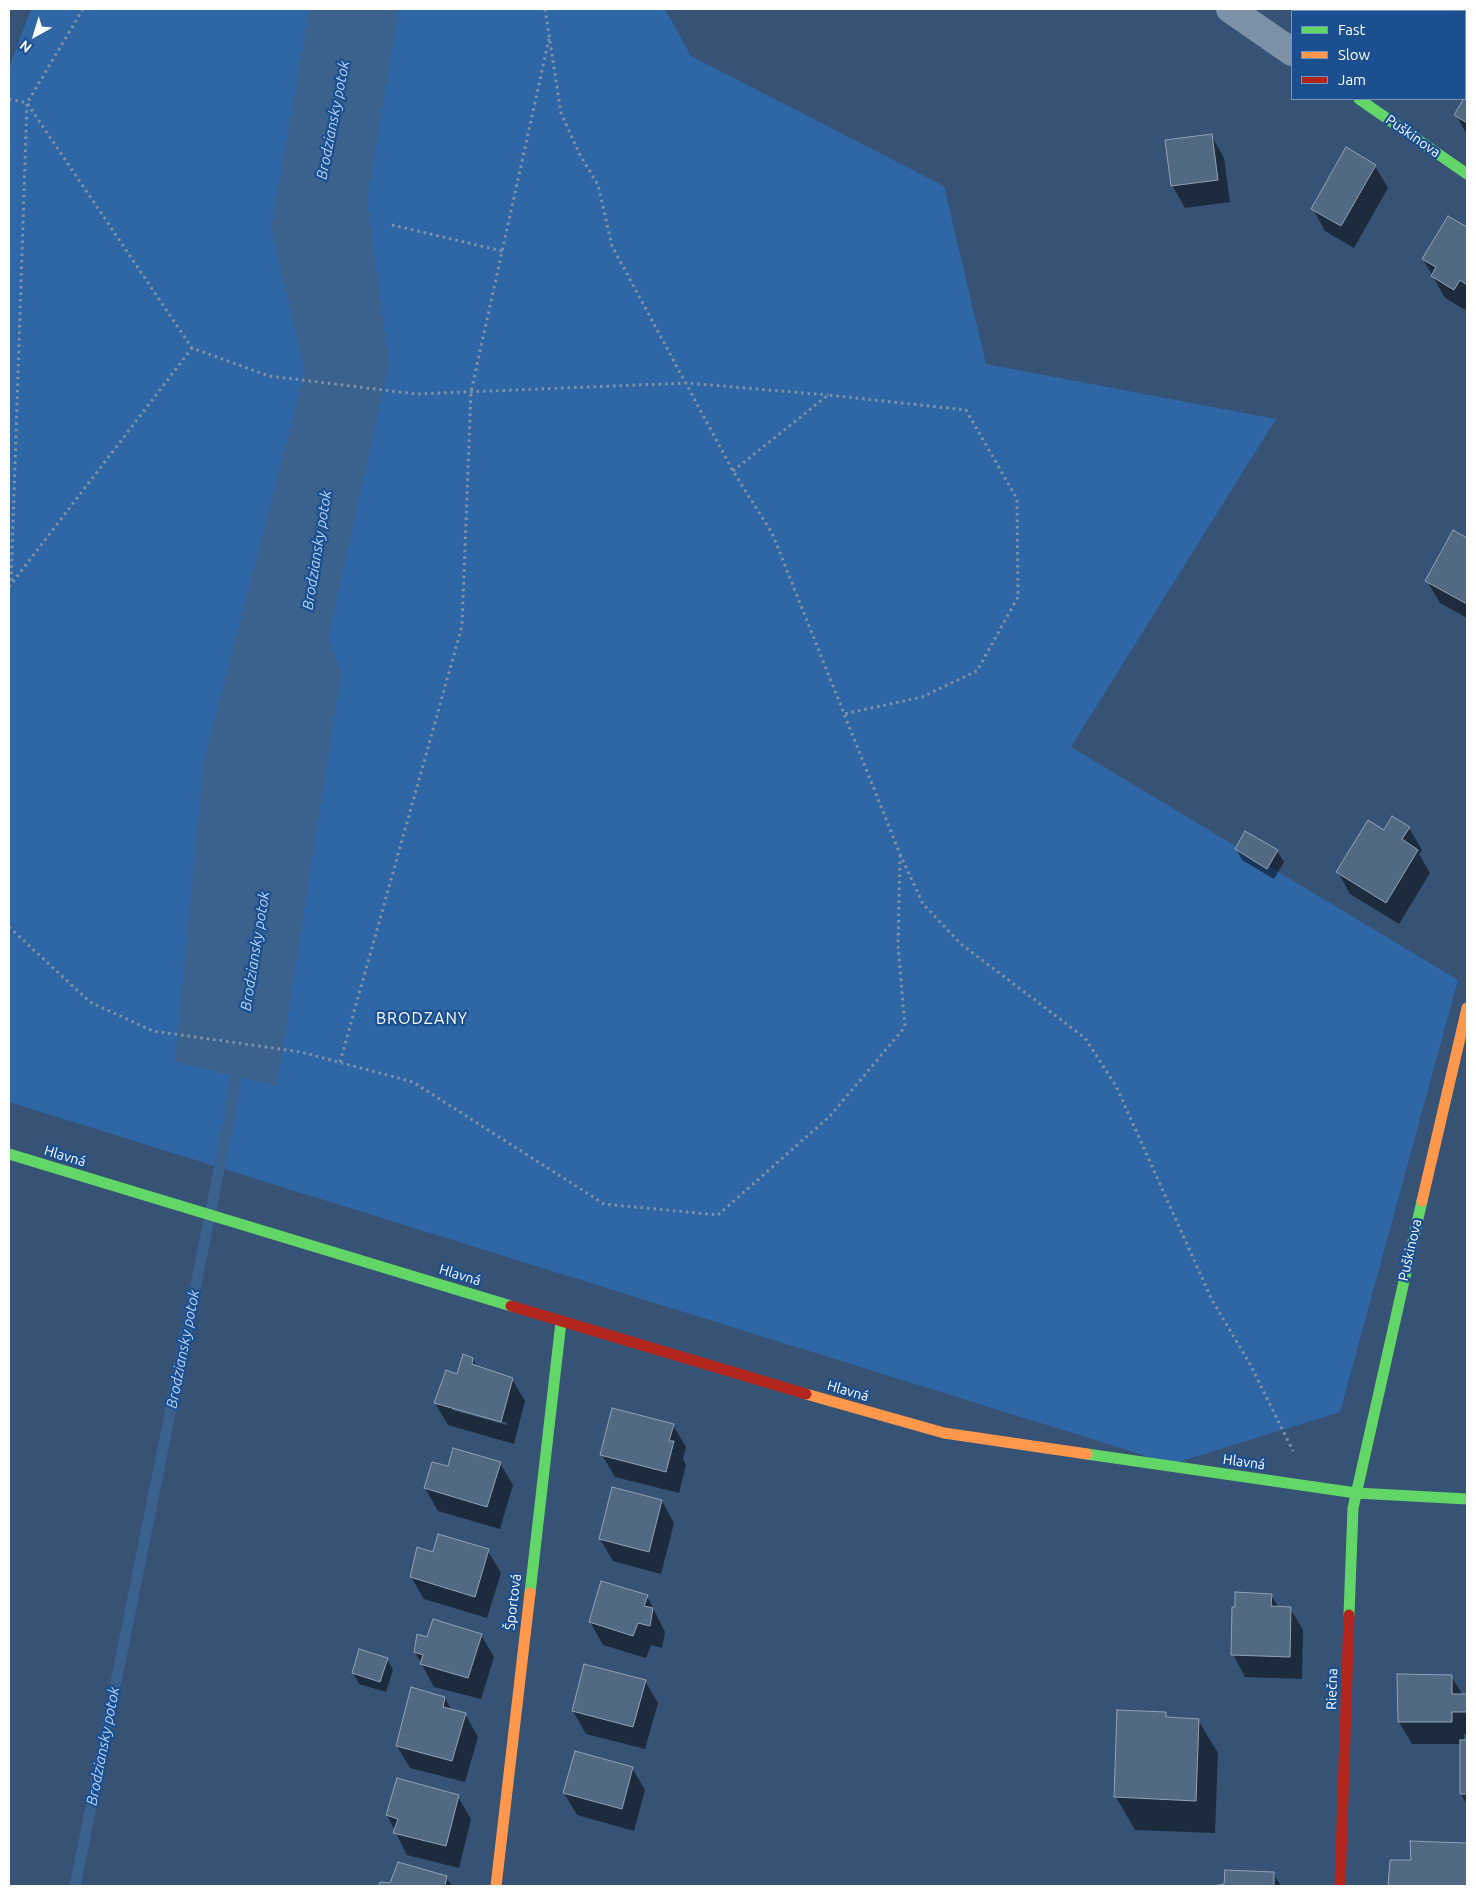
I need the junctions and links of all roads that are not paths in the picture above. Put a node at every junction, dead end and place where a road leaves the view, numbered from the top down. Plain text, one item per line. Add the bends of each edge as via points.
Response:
1 (1230, 9) edge
2 (1291, 51) edge
3 (1360, 100) edge
4 (1467, 174) edge
5 (1467, 1008) edge
6 (9, 1154) edge
7 (561, 1322) junction
8 (1356, 1492) junction
9 (1467, 1499) edge
10 (496, 1886) edge
11 (1340, 1886) edge

1 - 2 street
3 - 4 street, Puškinova
5 - 8 street, Puškinova
6 - 7 street, Hlavná
7 - 8 street, Hlavná via 944,1433
7 - 10 street, Športová
8 - 9 street, Hlavná
8 - 11 street, Riečna

